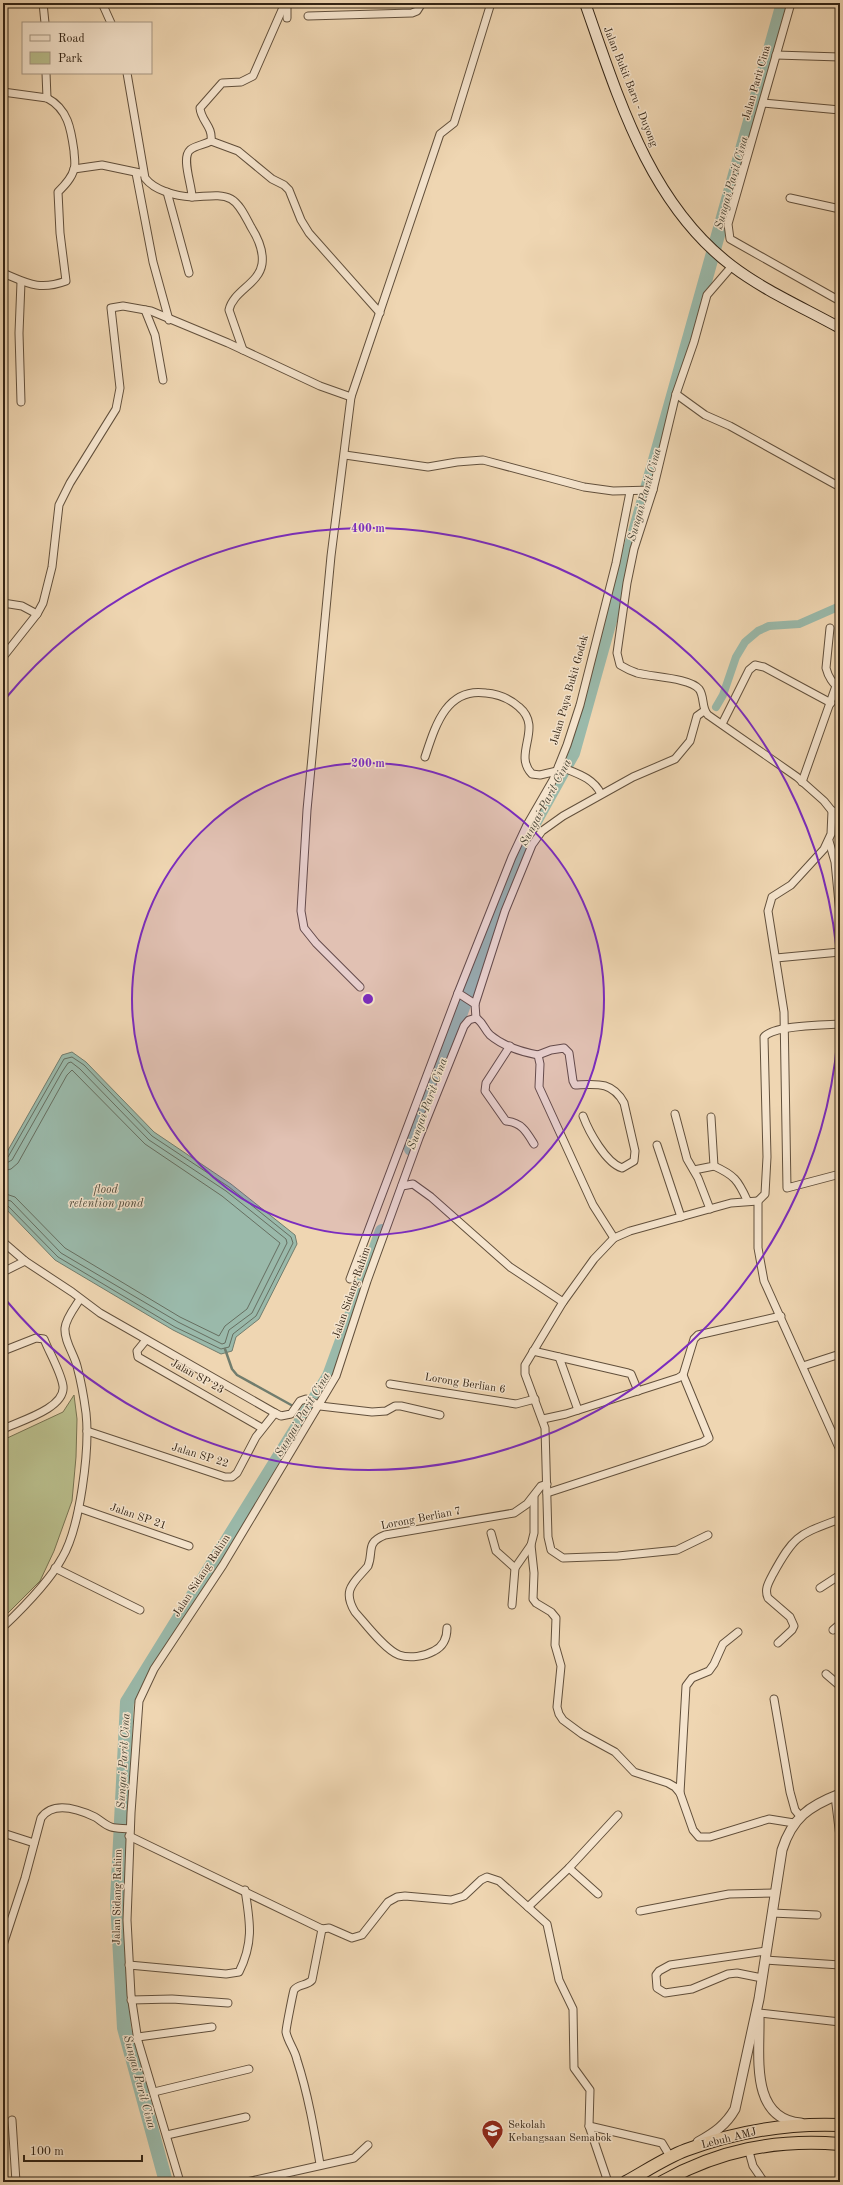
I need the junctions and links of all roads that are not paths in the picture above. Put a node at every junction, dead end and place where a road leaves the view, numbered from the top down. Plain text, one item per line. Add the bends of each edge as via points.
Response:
1 (43, 3) edge
2 (102, 3) edge
3 (286, 3) edge
4 (422, 3) edge
5 (491, 3) edge
6 (585, 3) edge
7 (791, 3) edge
8 (308, 16) dead end
9 (287, 18) dead end
10 (44, 22) edge
11 (111, 22) edge
12 (776, 55) junction
13 (840, 57) edge
14 (46, 74) edge
15 (127, 74) edge
16 (3, 92) edge
17 (47, 98) junction
18 (763, 103) junction
19 (840, 110) edge
20 (210, 140) junction
21 (74, 169) junction
22 (139, 173) junction
23 (167, 192) junction
24 (192, 197) junction
25 (790, 198) dead end
26 (840, 209) edge
27 (729, 263) junction
28 (3, 273) edge
29 (188, 273) dead end
30 (21, 282) junction
31 (840, 301) edge
32 (145, 310) junction
33 (380, 313) junction
34 (169, 320) junction
35 (840, 328) edge
36 (242, 350) junction
37 (163, 380) dead end
38 (676, 394) junction
39 (352, 397) junction
40 (21, 402) dead end
41 (344, 455) junction
42 (840, 487) edge
43 (650, 490) junction
44 (633, 491) junction
45 (3, 603) edge
46 (37, 614) junction
47 (830, 628) dead end
48 (3, 657) edge
49 (838, 687) edge
50 (831, 703) junction
51 (704, 711) junction
52 (722, 724) junction
53 (425, 757) dead end
54 (559, 768) junction
55 (802, 782) junction
56 (600, 791) junction
57 (832, 811) junction
58 (840, 812) edge
59 (829, 841) junction
60 (840, 914) edge
61 (840, 952) edge
62 (776, 958) junction
63 (360, 988) dead end
64 (459, 994) junction
65 (475, 1010) junction
66 (840, 1024) edge
67 (785, 1029) junction
68 (510, 1046) junction
69 (538, 1055) junction
70 (675, 1114) dead end
71 (583, 1116) dead end
72 (711, 1117) dead end
73 (534, 1144) dead end
74 (657, 1145) dead end
75 (714, 1166) junction
76 (694, 1170) junction
77 (840, 1174) edge
78 (402, 1186) junction
79 (747, 1200) junction
80 (758, 1201) junction
81 (710, 1209) junction
82 (680, 1217) junction
83 (614, 1238) junction
84 (3, 1242) edge
85 (24, 1261) junction
86 (3, 1272) edge
87 (350, 1279) dead end
88 (80, 1299) junction
89 (563, 1302) junction
90 (781, 1316) junction
91 (146, 1340) junction
92 (533, 1350) junction
93 (3, 1351) edge
94 (840, 1354) edge
95 (559, 1357) junction
96 (803, 1366) junction
97 (683, 1375) junction
98 (390, 1384) dead end
99 (638, 1391) junction
100 (535, 1399) junction
101 (319, 1405) junction
102 (578, 1410) junction
103 (275, 1413) junction
104 (440, 1414) dead end
105 (543, 1419) junction
106 (262, 1428) junction
107 (3, 1429) edge
108 (87, 1431) junction
109 (840, 1450) edge
110 (547, 1484) junction
111 (547, 1494) junction
112 (534, 1497) junction
113 (79, 1508) junction
114 (840, 1519) edge
115 (491, 1533) dead end
116 (708, 1535) dead end
117 (531, 1545) junction
118 (189, 1546) dead end
119 (55, 1568) junction
120 (515, 1568) junction
121 (840, 1575) edge
122 (820, 1588) dead end
123 (512, 1605) dead end
124 (140, 1610) dead end
125 (840, 1624) edge
126 (3, 1627) edge
127 (447, 1628) dead end
128 (833, 1630) dead end
129 (738, 1632) dead end
130 (778, 1643) dead end
131 (826, 1674) dead end
132 (840, 1686) edge
133 (774, 1699) dead end
134 (680, 1793) junction
135 (837, 1795) edge
136 (618, 1815) dead end
137 (800, 1816) junction
138 (794, 1823) junction
139 (127, 1828) junction
140 (3, 1833) edge
141 (129, 1836) junction
142 (840, 1837) edge
143 (34, 1843) junction
144 (569, 1868) junction
145 (245, 1890) junction
146 (775, 1893) junction
147 (598, 1894) dead end
148 (528, 1907) junction
149 (640, 1911) dead end
150 (772, 1913) junction
151 (817, 1915) dead end
152 (322, 1929) junction
153 (3, 1945) edge
154 (766, 1951) junction
155 (765, 1960) junction
156 (129, 1965) junction
157 (840, 1966) edge
158 (762, 1978) junction
159 (759, 1999) junction
160 (132, 2000) junction
161 (228, 2003) dead end
162 (759, 2014) junction
163 (840, 2022) edge
164 (212, 2027) dead end
165 (138, 2037) junction
166 (250, 2069) dead end
167 (154, 2092) junction
168 (246, 2117) dead end
169 (12, 2120) dead end
170 (816, 2124) junction
171 (840, 2125) edge
172 (589, 2126) junction
173 (167, 2135) junction
174 (840, 2144) edge
175 (368, 2145) dead end
176 (748, 2148) junction
177 (685, 2150) junction
178 (671, 2158) junction
179 (320, 2164) junction
180 (16, 2182) edge
181 (180, 2182) edge
182 (247, 2182) edge
183 (608, 2182) edge
184 (626, 2182) edge
185 (662, 2182) edge
186 (764, 2182) edge

1 - 10 street
2 - 11 street
3 - 9 street
3 - 20 street via 253,76 241,82 222,83 200,108 200,114 210,128
4 - 8 street via 417,11 412,13
5 - 33 street via 454,123 440,134
6 - 27 main road, Jalan Bukit Baru - Duyong via 641,148 671,200 703,240
7 - 12 street, Jalan Parit Cina
12 - 13 street
12 - 18 street, Jalan Parit Cina
14 - 17 street
15 - 22 street
16 - 17 street
17 - 21 street via 60,109 71,126
18 - 19 street
18 - 31 street, Jalan Parit Cina via 728,224 730,239
20 - 24 street via 189,151 186,157
20 - 33 street via 238,151 289,190 309,233
21 - 22 street via 106,165
21 - 30 street via 58,192 66,281 48,286
22 - 23 street via 149,183
22 - 34 street via 153,262
23 - 24 street
23 - 29 street
24 - 36 street via 220,196 233,200 260,244 260,272 233,301 229,310
25 - 26 street
27 - 35 main road, Jalan Bukit Baru - Duyong via 764,288
27 - 38 street via 707,295
28 - 30 street
30 - 40 street
32 - 34 street
32 - 37 street via 155,335
32 - 46 street via 123,306 110,308 120,388 119,399 110,421 59,505 47,592
33 - 39 street
34 - 36 street
36 - 39 street via 308,381
38 - 42 street via 705,415
38 - 43 street
39 - 41 street
41 - 44 street via 428,467 483,460 584,486
41 - 63 street via 330,564 307,810 301,911 304,928
43 - 44 street
43 - 51 street via 627,583 618,653 620,665 635,672 693,684 702,695
44 - 54 street, Jalan Paya Bukit Godek via 580,705
45 - 46 street via 22,606
46 - 48 street
47 - 49 street via 826,668
49 - 50 street
50 - 52 street via 764,667 755,665 749,670
50 - 55 street
51 - 52 street
51 - 56 street via 697,716 690,740 675,759
52 - 55 street
53 - 54 street via 435,729 450,703 458,696 481,692 506,698 527,716 531,727 525,755 528,770 532,774 540,775
54 - 56 street via 581,774
54 - 64 street, Jalan Paya Bukit Godek via 512,857
55 - 57 street
56 - 65 street via 542,831 532,844 505,911
57 - 58 street
57 - 59 street
59 - 60 street via 835,862
59 - 62 street via 791,885 772,897 768,922
61 - 62 street
62 - 67 street
64 - 65 street
64 - 87 street, Jalan Paya Bukit Godek
65 - 68 street via 492,1036
65 - 78 street, Jalan Sidang Rahim via 464,1026
66 - 67 street
67 - 77 street via 787,1188
67 - 80 street via 772,1031 764,1037 767,1157 765,1194
68 - 69 street via 524,1053
68 - 73 street via 486,1083 485,1091 506,1121 515,1122 523,1127
69 - 71 street via 564,1048 569,1053 575,1085 599,1083 620,1097 624,1103 635,1150 634,1161 622,1168 614,1165 588,1129
69 - 83 street via 539,1087 594,1205
70 - 76 street via 687,1159
72 - 75 street
74 - 82 street
75 - 76 street
75 - 79 street via 730,1173 740,1184
76 - 81 street
78 - 89 street via 413,1184 510,1267
78 - 101 street, Jalan Sidang Rahim via 336,1376
79 - 80 street
79 - 81 street
80 - 90 street via 758,1248 761,1269
81 - 82 street
82 - 83 street
83 - 89 street via 594,1259
84 - 85 street
85 - 86 street
85 - 88 street
88 - 91 street
88 - 108 street via 68,1320 65,1332 77,1365
89 - 92 street
90 - 96 street
90 - 97 street via 698,1335 694,1339
91 - 103 street
91 - 106 street, Jalan SP 23 via 137,1351 138,1357
92 - 95 street
92 - 100 street via 525,1365 525,1374
93 - 107 street via 36,1338 44,1339 62,1386 61,1397 53,1406
94 - 96 street
95 - 99 street via 631,1374
95 - 102 street
96 - 109 street
97 - 99 street
97 - 111 street via 709,1438
98 - 100 street, Lorong Berlian 6 via 516,1404
99 - 102 street
100 - 105 street
101 - 103 street via 308,1399 300,1401 291,1414 282,1416
101 - 104 street via 372,1412 400,1406
101 - 139 street, Jalan Sidang Rahim via 223,1565 146,1684 139,1701
102 - 105 street
103 - 106 street, Jalan SP 22
105 - 110 street
106 - 108 street, Jalan SP 22 via 237,1473 232,1477 225,1477
108 - 113 street
110 - 111 street
110 - 112 street, Lorong Berlian 7 via 541,1486
111 - 116 street via 551,1550 563,1558 677,1550
112 - 117 street via 534,1533
112 - 127 street, Lorong Berlian 7 via 521,1509 505,1515 385,1534 374,1540 368,1566 354,1579 350,1591 351,1605 355,1612 398,1655 427,1655 445,1642
113 - 118 street, Jalan SP 21
113 - 119 street via 63,1558
114 - 130 street via 796,1538 768,1584 768,1598 790,1617 794,1626
115 - 120 street via 496,1551
117 - 120 street
117 - 134 street via 533,1599 556,1618 555,1645 561,1666 556,1707 559,1714 582,1734 615,1752 634,1772 668,1783
119 - 124 street
119 - 126 street
120 - 123 street
121 - 122 street
125 - 128 street
129 - 134 street via 723,1644 709,1671 692,1678 686,1686
131 - 132 street
133 - 137 street via 790,1792 795,1810
134 - 138 street via 693,1830 699,1837 710,1837 769,1819
135 - 137 street
135 - 142 street
136 - 144 street
137 - 138 street
138 - 146 street via 782,1850
139 - 141 street, Jalan Sidang Rahim
139 - 143 street via 116,1828 75,1810 56,1808 46,1811 40,1818
140 - 143 street
141 - 145 street
141 - 156 street, Jalan Sidang Rahim
143 - 153 street
144 - 147 street
144 - 148 street
145 - 152 street
145 - 156 street via 251,1934 239,1972 226,1974
146 - 149 street via 729,1894
146 - 150 street
148 - 152 street via 499,1881 487,1877 464,1896 451,1900 397,1897 388,1902 358,1938 329,1928
148 - 172 street via 547,1924 559,1980 572,2009 574,2068 590,2090
150 - 151 street
150 - 154 street
152 - 179 street via 312,1980 293,1992 286,2025 311,2115
154 - 155 street
154 - 158 street via 670,1965 658,1971 656,1980 657,1988 665,1993 692,1989 728,1974 737,1973
155 - 157 street
155 - 158 street
156 - 160 street, Jalan Sidang Rahim
158 - 159 street
159 - 162 street
159 - 177 street via 736,2109 729,2121 717,2131
160 - 161 street via 172,1999
160 - 165 street, Jalan Sidang Rahim
162 - 163 street
162 - 170 street via 760,2084 764,2099 782,2119
164 - 165 street
165 - 167 street, Jalan Sidang Rahim
166 - 167 street
167 - 173 street, Jalan Sidang Rahim
168 - 173 street
169 - 180 street
170 - 171 highway, Lebuh AMJ
170 - 177 highway, Lebuh AMJ via 729,2136
172 - 178 street via 662,2143
172 - 183 street
173 - 181 street, Jalan Sidang Rahim
174 - 176 highway, Lebuh AMJ via 790,2142
175 - 179 street via 354,2158
176 - 185 highway, Lebuh AMJ via 704,2162
176 - 186 street via 752,2166
177 - 178 highway, Lebuh AMJ
178 - 184 highway, Lebuh AMJ
179 - 182 street

